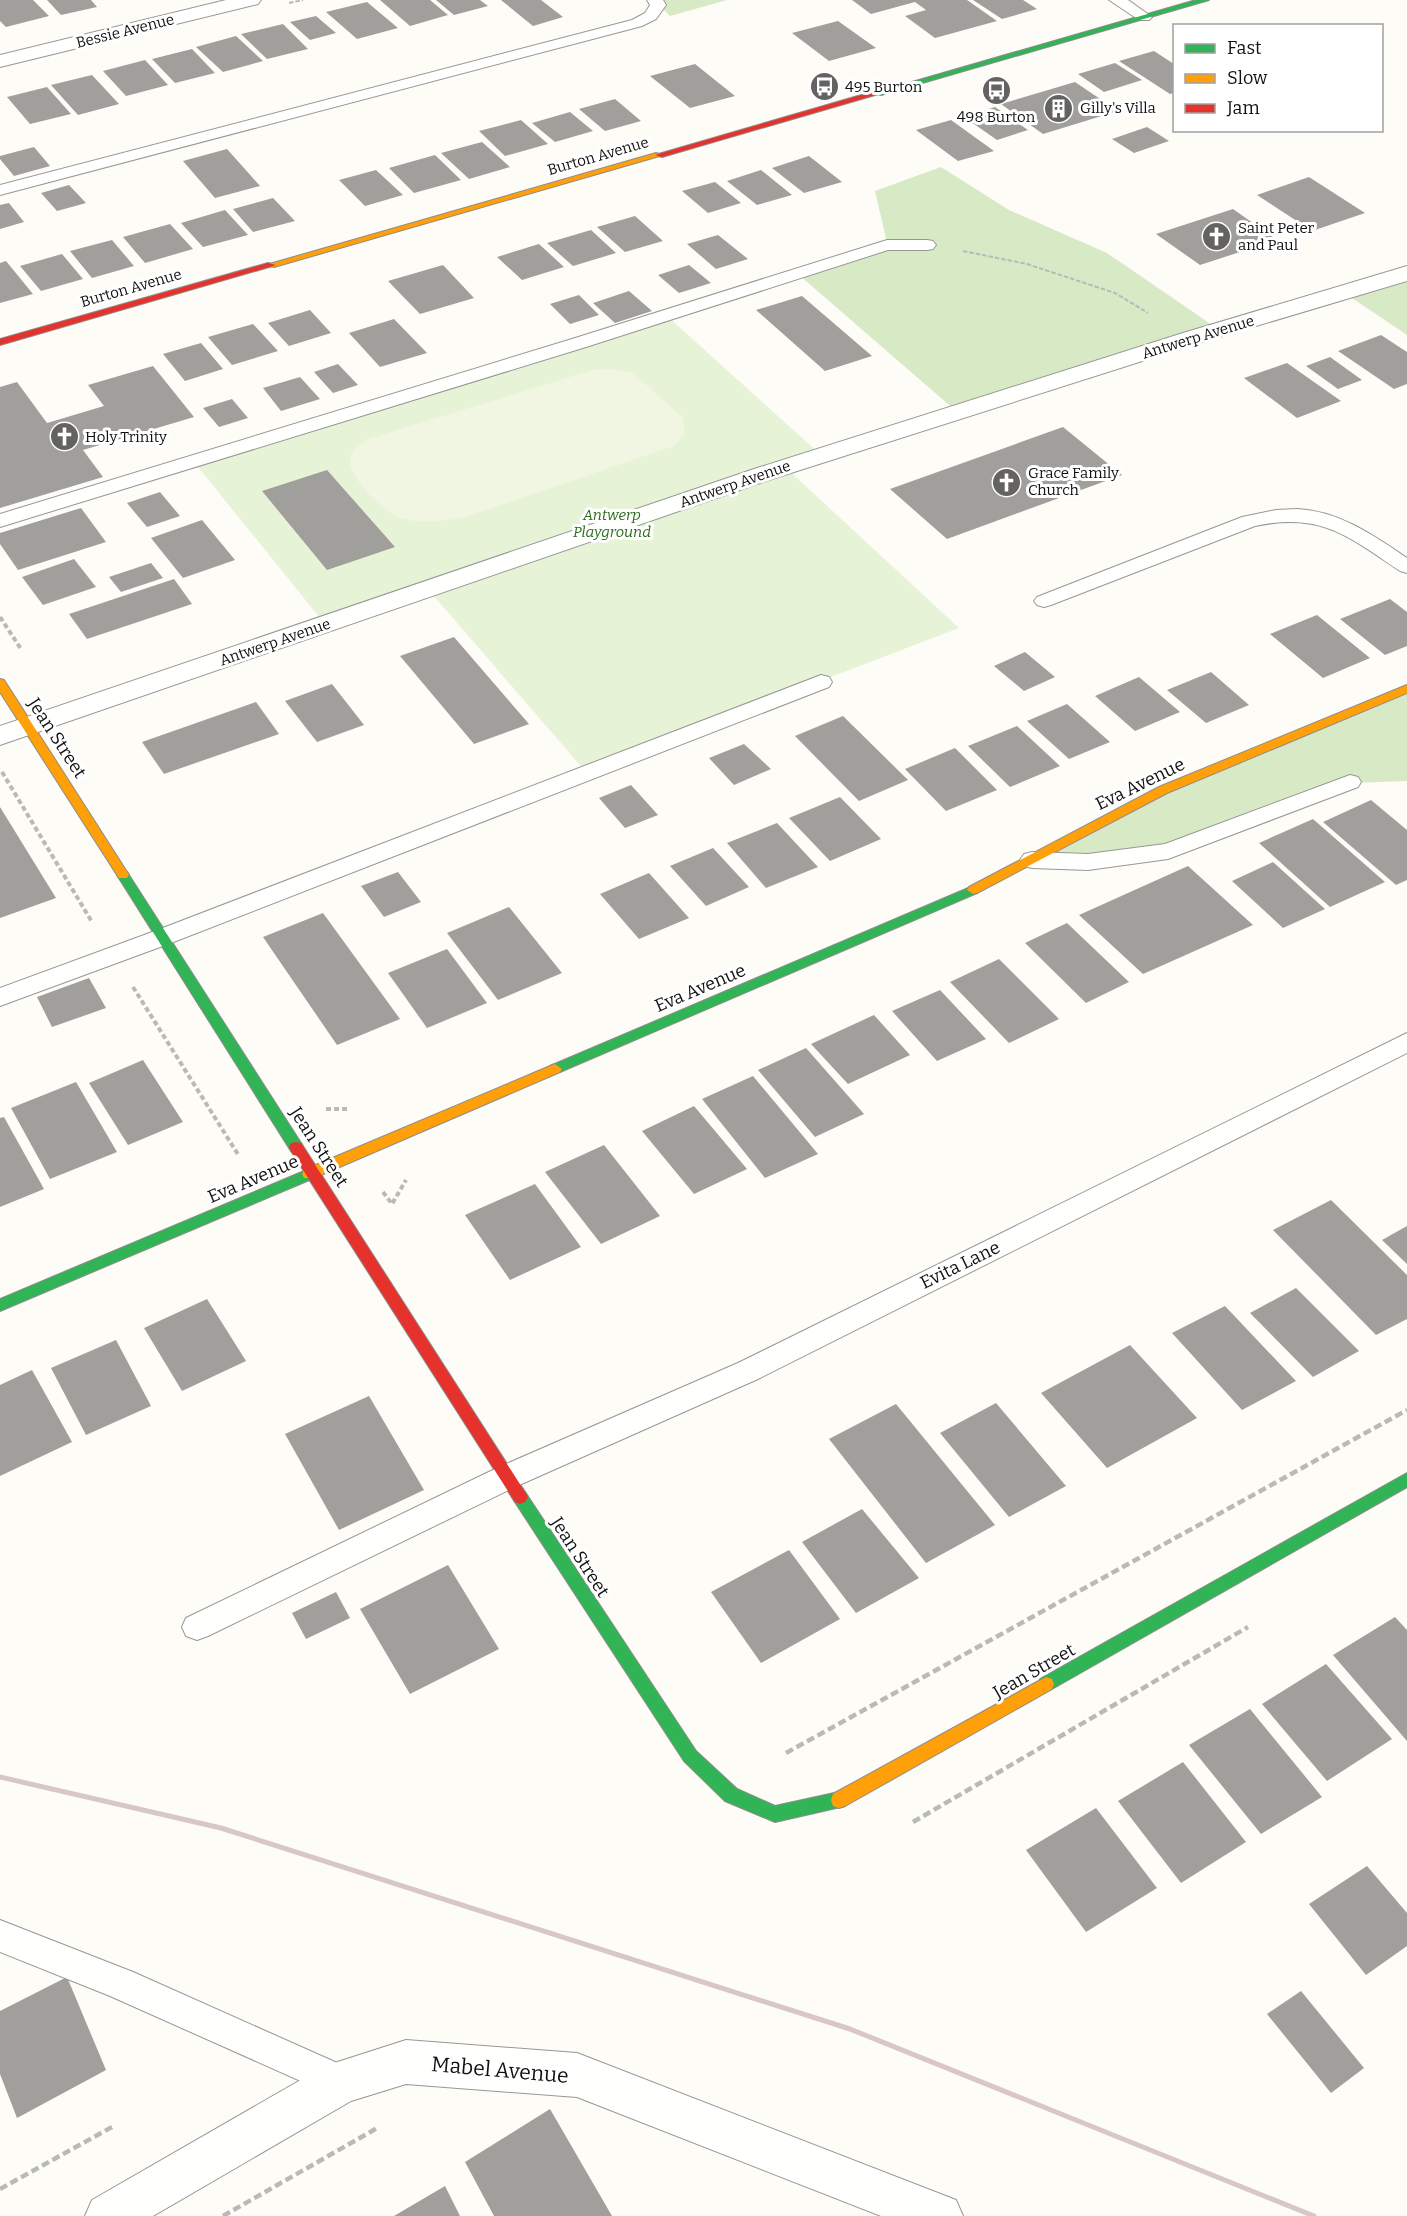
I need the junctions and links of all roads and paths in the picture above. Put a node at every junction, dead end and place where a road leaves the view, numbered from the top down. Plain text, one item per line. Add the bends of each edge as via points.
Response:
1 (251, 0) edge
2 (655, 0) edge
3 (1117, 0) edge
4 (1205, 0) edge
5 (1144, 17) junction
6 (0, 61) edge
7 (0, 190) edge
8 (927, 245) joint
9 (1407, 273) edge
10 (1191, 338) junction
11 (0, 342) edge
12 (0, 521) edge
13 (1407, 567) edge
14 (1044, 601) dead end
15 (0, 617) edge
16 (821, 682) dead end
17 (0, 683) edge
18 (1407, 689) edge
19 (65, 714) junction
20 (28, 726) junction
21 (0, 736) edge
22 (0, 769) edge
23 (1350, 782) dead end
24 (1032, 861) junction
25 (163, 937) junction
26 (113, 956) junction
27 (0, 997) edge
28 (1407, 1042) edge
29 (326, 1108) dead end
30 (357, 1155) junction
31 (315, 1173) junction
32 (412, 1173) dead end
33 (263, 1195) junction
34 (0, 1305) edge
35 (1407, 1410) edge
36 (507, 1477) junction
37 (1407, 1479) edge
38 (1252, 1625) dead end
39 (197, 1627) dead end
40 (786, 1753) dead end
41 (913, 1822) dead end
42 (0, 1936) edge
43 (340, 2082) junction
44 (388, 2121) dead end
45 (112, 2127) dead end
46 (0, 2189) edge
47 (108, 2216) edge
48 (224, 2216) edge
49 (940, 2216) edge

1 - 6 street, Bessie Avenue
2 - 7 lane via 658,5 651,16 637,23
3 - 5 lane
4 - 5 street, Burton Avenue
5 - 11 street, Burton Avenue
8 - 10 path via 1027,264 1115,293
8 - 12 lane via 887,245
9 - 10 street, Antwerp Avenue
10 - 19 street, Antwerp Avenue via 751,478
13 - 14 lane via 1355,533 1325,519 1275,516 1249,521
15 - 19 path
16 - 25 lane
17 - 20 street, Jean Street
18 - 24 street, Eva Avenue via 1163,790
19 - 20 street, Antwerp Avenue
20 - 21 street, Antwerp Avenue
20 - 25 street, Jean Street
22 - 26 path
23 - 24 lane via 1168,851 1088,862
24 - 30 street, Eva Avenue via 959,897
25 - 26 lane
25 - 31 street, Jean Street
26 - 27 lane
26 - 33 path
28 - 36 lane, Evita Lane via 748,1371
29 - 30 path
30 - 31 street, Eva Avenue
30 - 32 path via 392,1204
31 - 33 street, Eva Avenue
31 - 36 street, Jean Street
33 - 34 street, Eva Avenue
35 - 40 path
36 - 37 street, Jean Street via 690,1756 731,1795 774,1814 833,1803
36 - 39 lane, Evita Lane
38 - 41 path
42 - 43 lane via 122,1984
43 - 47 street, Mabel Avenue
43 - 49 street, Mabel Avenue via 406,2062 577,2075
44 - 48 path
45 - 46 path

